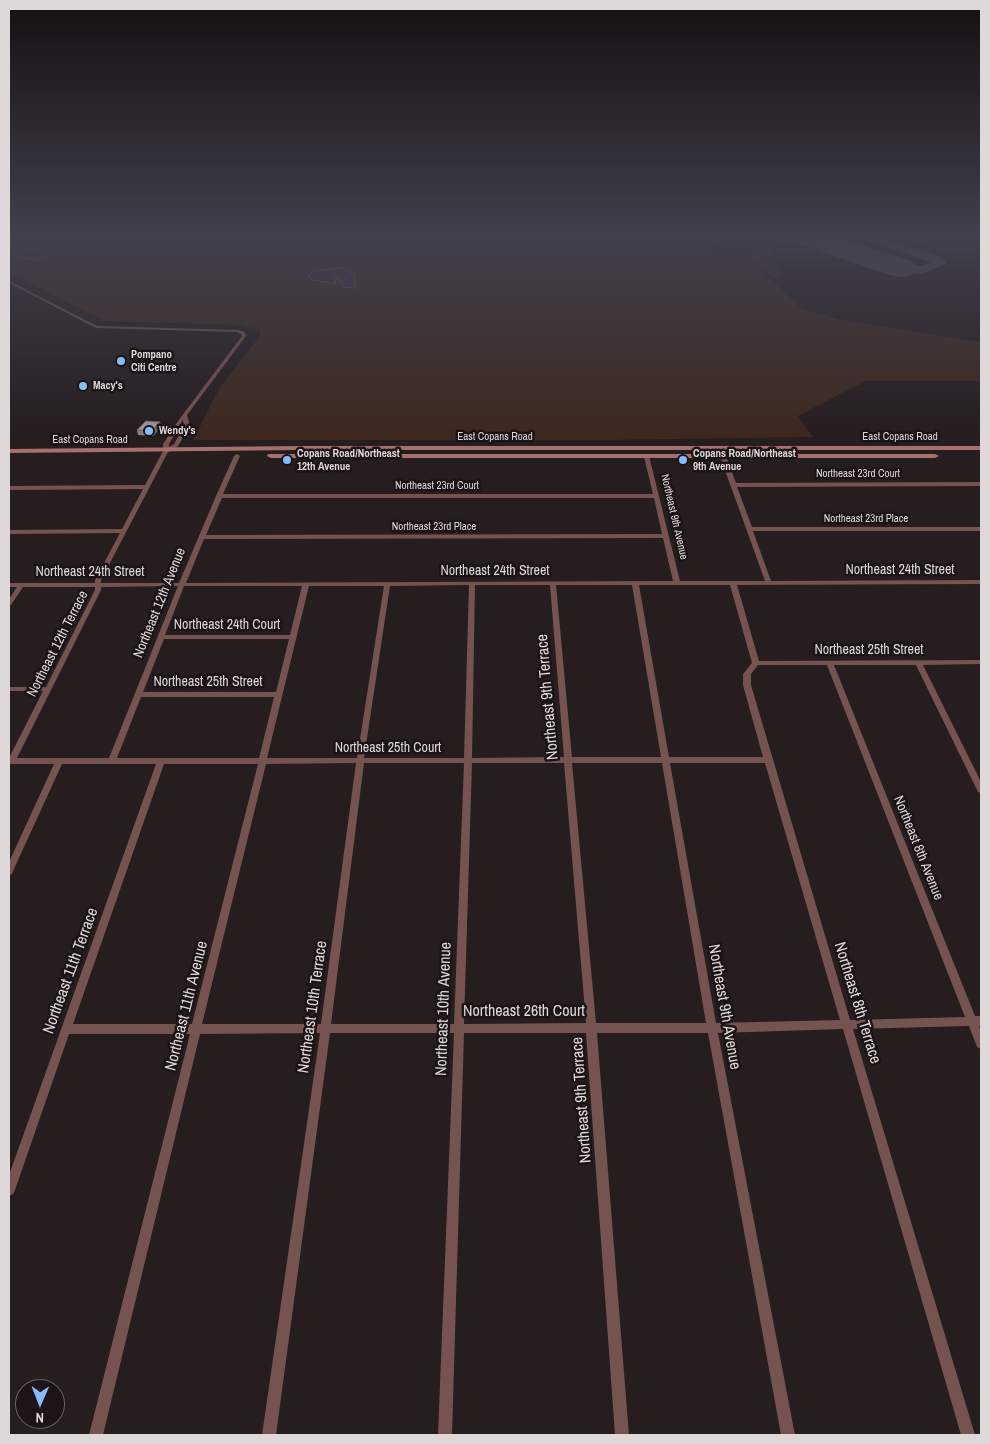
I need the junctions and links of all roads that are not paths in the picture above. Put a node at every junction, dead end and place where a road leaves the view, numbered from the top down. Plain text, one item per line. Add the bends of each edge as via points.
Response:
1 (46, 301) edge
2 (981, 448) edge
3 (9, 451) edge
4 (722, 452) junction
5 (164, 454) junction
6 (237, 456) junction
7 (647, 456) junction
8 (981, 456) edge
9 (9, 457) edge
10 (981, 484) edge
11 (734, 485) junction
12 (147, 487) junction
13 (9, 488) edge
14 (219, 496) junction
15 (656, 496) junction
16 (750, 529) junction
17 (981, 529) edge
18 (9, 532) edge
19 (122, 532) junction
20 (665, 536) junction
21 (202, 537) junction
22 (981, 582) edge
23 (553, 583) junction
24 (635, 583) junction
25 (677, 583) junction
26 (733, 583) junction
27 (769, 583) junction
28 (182, 584) junction
29 (306, 584) junction
30 (387, 584) junction
31 (472, 584) junction
32 (9, 585) edge
33 (21, 585) junction
34 (97, 585) junction
35 (9, 604) edge
36 (161, 637) junction
37 (293, 637) junction
38 (918, 662) junction
39 (981, 662) edge
40 (756, 663) junction
41 (830, 663) junction
42 (9, 689) edge
43 (50, 689) junction
44 (138, 694) junction
45 (278, 695) junction
46 (112, 760) junction
47 (262, 760) junction
48 (360, 760) junction
49 (468, 760) junction
50 (568, 760) junction
51 (666, 760) junction
52 (768, 760) junction
53 (10, 761) edge
54 (59, 761) junction
55 (161, 761) junction
56 (981, 790) edge
57 (9, 871) edge
58 (977, 1021) edge
59 (848, 1024) junction
60 (325, 1028) junction
61 (458, 1028) junction
62 (591, 1028) junction
63 (712, 1028) junction
64 (66, 1029) junction
65 (196, 1029) junction
66 (981, 1044) edge
67 (9, 1190) edge
68 (96, 1435) edge
69 (269, 1435) edge
70 (445, 1435) edge
71 (622, 1435) edge
72 (788, 1435) edge
73 (968, 1435) edge

1 - 5 street, Northeast 12th Terrace via 96,327 243,333 244,336 185,416 186,426 176,445
2 - 4 main road, East Copans Road
3 - 5 main road, East Copans Road
4 - 5 main road, East Copans Road via 302,448
4 - 7 main road, East Copans Road
4 - 8 main road, East Copans Road
4 - 11 street
5 - 6 main road, East Copans Road
5 - 9 main road, East Copans Road
5 - 12 street, Northeast 12th Terrace
6 - 7 main road, East Copans Road
6 - 14 street, Northeast 12th Avenue
7 - 15 street, Northeast 9th Avenue
10 - 11 street, Northeast 23rd Court
11 - 16 street
12 - 13 street
12 - 19 street, Northeast 12th Terrace
14 - 15 street, Northeast 23rd Court
14 - 21 street, Northeast 12th Avenue
15 - 20 street, Northeast 9th Avenue
16 - 17 street, Northeast 23rd Place
16 - 27 street
18 - 19 street
19 - 34 street, Northeast 12th Terrace
20 - 21 street, Northeast 23rd Place
20 - 25 street, Northeast 9th Avenue
21 - 28 street, Northeast 12th Avenue
22 - 27 street, Northeast 24th Street
23 - 24 street, Northeast 24th Street
23 - 31 street, Northeast 24th Street
23 - 50 street, Northeast 9th Terrace
24 - 25 street, Northeast 24th Street
24 - 51 street, Northeast 9th Avenue
25 - 26 street, Northeast 24th Street
26 - 27 street, Northeast 24th Street
26 - 40 street
28 - 29 street, Northeast 24th Street
28 - 34 street, Northeast 24th Street
28 - 36 street, Northeast 12th Avenue
29 - 30 street, Northeast 24th Street
29 - 37 street, Northeast 11th Avenue
30 - 31 street, Northeast 24th Street
30 - 48 street, Northeast 10th Terrace
31 - 49 street, Northeast 10th Avenue
32 - 33 street, Northeast 24th Street
33 - 34 street, Northeast 24th Street
33 - 35 street
34 - 43 street, Northeast 12th Terrace via 98,590
36 - 37 street, Northeast 24th Court
36 - 44 street, Northeast 12th Avenue
37 - 45 street, Northeast 11th Avenue
38 - 39 street, Northeast 25th Street
38 - 41 street, Northeast 25th Street
38 - 56 street
40 - 41 street, Northeast 25th Street
40 - 52 street, Northeast 8th Terrace via 747,674 747,684
41 - 58 street, Northeast 8th Avenue
42 - 43 street
43 - 53 street, Northeast 12th Terrace
44 - 45 street, Northeast 25th Street
44 - 46 street, Northeast 12th Avenue
45 - 47 street, Northeast 11th Avenue
46 - 54 street, Northeast 25th Court
46 - 55 street, Northeast 25th Court
47 - 48 street, Northeast 25th Court
47 - 55 street, Northeast 25th Court
47 - 65 street, Northeast 11th Avenue
48 - 49 street, Northeast 25th Court
48 - 60 street, Northeast 10th Terrace
49 - 50 street, Northeast 25th Court
49 - 61 street, Northeast 10th Avenue
50 - 51 street, Northeast 25th Court
50 - 62 street, Northeast 9th Terrace
51 - 52 street, Northeast 25th Court
51 - 63 street, Northeast 9th Avenue
52 - 59 street, Northeast 8th Terrace
53 - 54 street, Northeast 25th Court
54 - 57 street
55 - 64 street, Northeast 11th Terrace
58 - 59 street, Northeast 26th Court
58 - 66 street, Northeast 8th Avenue
59 - 63 street, Northeast 26th Court
59 - 73 street, Northeast 8th Terrace
60 - 61 street, Northeast 26th Court
60 - 65 street, Northeast 26th Court
60 - 69 street, Northeast 10th Terrace
61 - 62 street, Northeast 26th Court
61 - 70 street, Northeast 10th Avenue
62 - 63 street, Northeast 26th Court
62 - 71 street, Northeast 9th Terrace
63 - 72 street, Northeast 9th Avenue
64 - 65 street, Northeast 26th Court
64 - 67 street, Northeast 11th Terrace
65 - 68 street, Northeast 11th Avenue

